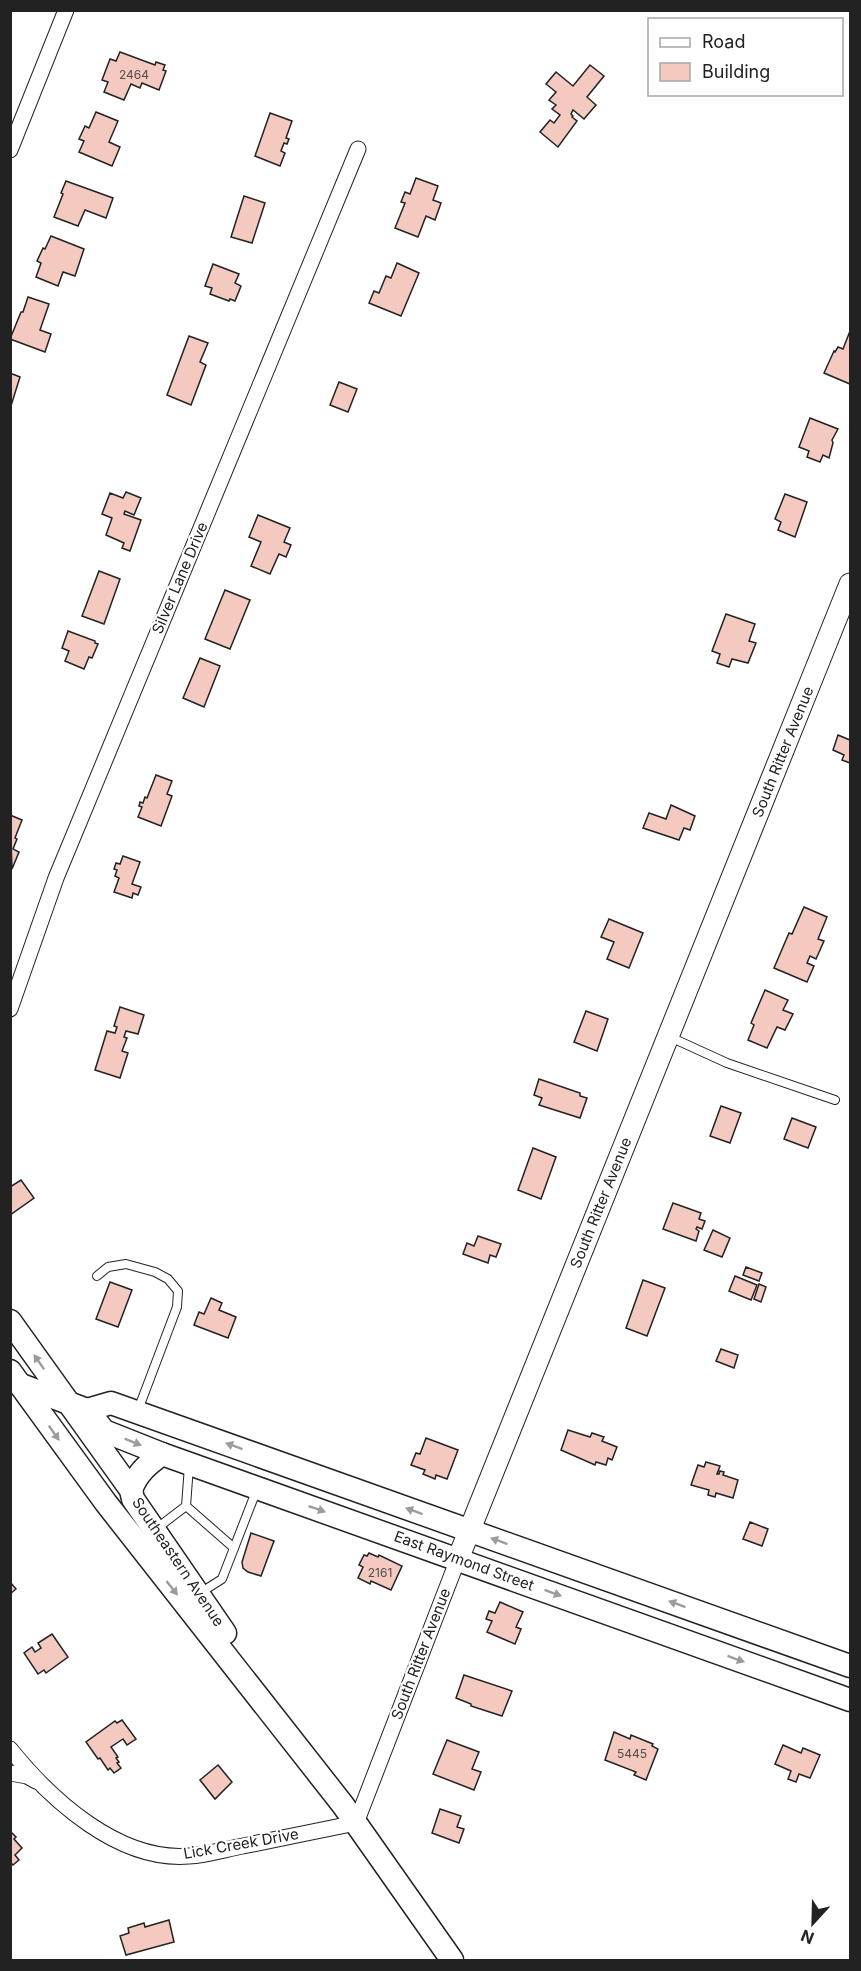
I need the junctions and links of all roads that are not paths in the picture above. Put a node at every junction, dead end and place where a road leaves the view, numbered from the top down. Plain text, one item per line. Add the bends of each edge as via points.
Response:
1 (66, 10) edge
2 (358, 149) dead end
3 (10, 150) edge
4 (850, 584) edge
5 (10, 1009) edge
6 (668, 1036) junction
7 (835, 1100) dead end
8 (97, 1276) dead end
9 (10, 1321) edge
10 (14, 1379) edge
11 (78, 1407) junction
12 (138, 1412) junction
13 (162, 1454) junction
14 (189, 1464) junction
15 (257, 1488) junction
16 (131, 1490) junction
17 (186, 1506) junction
18 (155, 1530) junction
19 (470, 1531) junction
20 (234, 1548) junction
21 (458, 1559) junction
22 (198, 1594) junction
23 (850, 1666) edge
24 (850, 1700) edge
25 (10, 1749) edge
26 (10, 1773) edge
27 (39, 1783) junction
28 (349, 1814) junction
29 (452, 1960) edge

1 - 3 street
2 - 5 street, Silver Lane Drive via 56,878
4 - 6 street, South Ritter Avenue
6 - 7 lane via 727,1063
6 - 19 street, South Ritter Avenue
8 - 12 lane via 108,1267 126,1264 155,1272 178,1291 177,1307
11 -> 9 main road, Southeastern Avenue
10 - 11 main road, East Raymond Street
10 -> 28 main road, Southeastern Avenue
11 - 12 main road, East Raymond Street via 111,1402
11 -> 13 main road, East Raymond Street via 104,1431
11 - 16 main road, Southeastern Avenue
19 -> 12 main road, East Raymond Street
13 - 14 main road, East Raymond Street
13 - 16 main road via 146,1466
14 - 15 main road, East Raymond Street
14 - 17 lane
15 - 20 lane
15 -> 21 main road, East Raymond Street
16 - 18 main road, Southeastern Avenue
17 - 18 lane
17 - 20 lane
18 - 22 main road, Southeastern Avenue
19 - 21 street, South Ritter Avenue
23 -> 19 main road, East Raymond Street
20 - 22 lane via 222,1579
21 -> 24 main road, East Raymond Street
21 - 28 street, South Ritter Avenue
22 - 28 main road, Southeastern Avenue
25 - 27 street, Lick Creek Drive
26 - 27 street, Lick Creek Drive
27 - 28 street, Lick Creek Drive via 109,1838 148,1852 188,1857
28 - 29 main road, Southeastern Avenue

